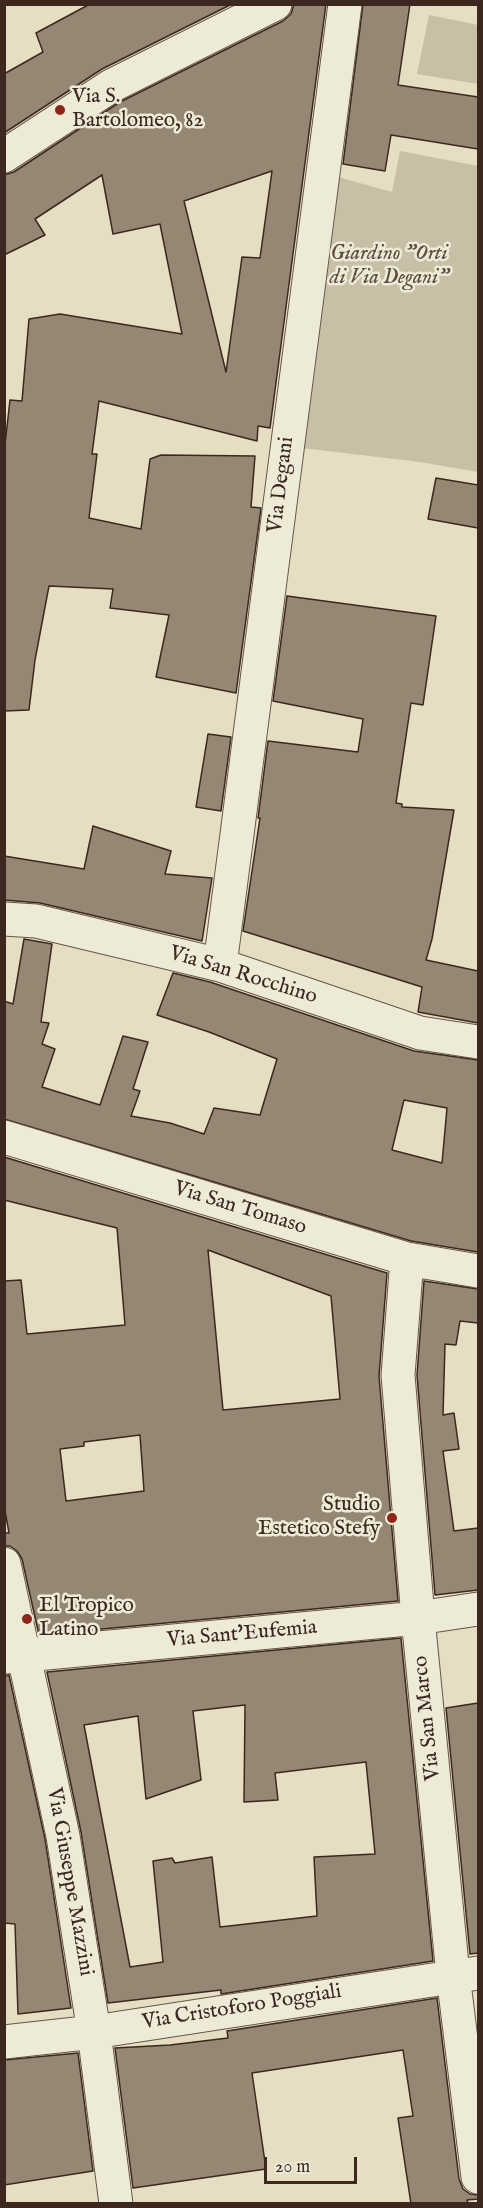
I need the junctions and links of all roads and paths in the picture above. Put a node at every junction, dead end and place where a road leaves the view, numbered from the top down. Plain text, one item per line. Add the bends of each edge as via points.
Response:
1 (275, 4) edge
2 (345, 4) edge
3 (4, 156) edge
4 (4, 919) edge
5 (220, 965) junction
6 (478, 1042) edge
7 (4, 1137) edge
8 (407, 1259) junction
9 (478, 1271) edge
10 (4, 1564) edge
11 (478, 1609) edge
12 (418, 1618) junction
13 (14, 1656) edge
14 (466, 1974) edge
15 (94, 2032) junction
16 (4, 2042) edge
17 (478, 2176) edge
18 (116, 2204) edge

1 - 3 street via 111,86
2 - 5 street, Via Degani
4 - 5 street, Via San Rocchino via 36,921
5 - 6 street, Via San Rocchino via 420,1033
7 - 8 street, Via San Tomaso
8 - 9 street, Via San Tomaso
8 - 12 street, Via San Marco via 398,1375
10 - 13 street, Via Giuseppe Mazzini
11 - 12 street, Via Sant'Eufemia
12 - 13 street, Via Sant'Eufemia
12 - 14 street, Via San Marco
13 - 15 street, Via Giuseppe Mazzini via 63,1836
14 - 15 street, Via Cristoforo Poggiali
14 - 17 street, Via San Marco
15 - 16 street, Via Cristoforo Poggiali
15 - 18 street, Via Giuseppe Mazzini

